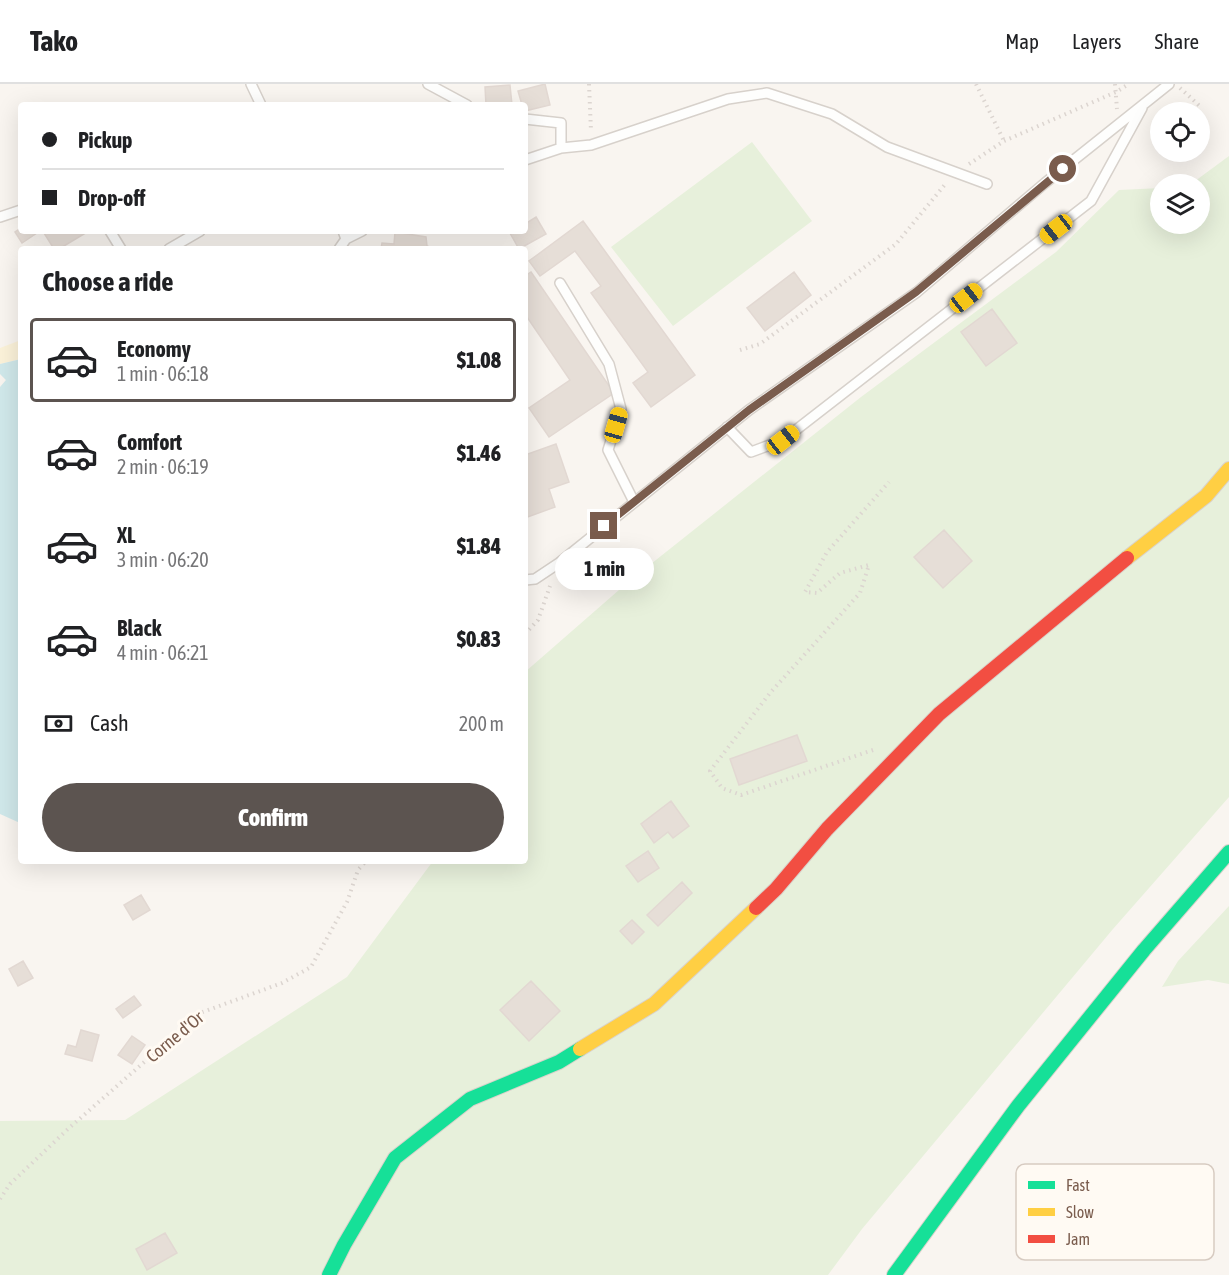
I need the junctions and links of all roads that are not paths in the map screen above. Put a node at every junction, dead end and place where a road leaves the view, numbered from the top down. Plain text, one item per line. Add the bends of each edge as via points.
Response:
1 (251, 84) edge
2 (428, 84) edge
3 (1169, 84) edge
4 (260, 102) edge
5 (461, 102) edge
6 (1145, 103) junction
7 (528, 119) edge
8 (561, 148) junction
9 (528, 159) edge
10 (987, 184) dead end
11 (18, 211) edge
12 (0, 217) edge
13 (195, 234) edge
14 (173, 246) edge
15 (560, 283) dead end
16 (728, 427) junction
17 (1229, 469) edge
18 (634, 502) junction
19 (528, 580) edge
20 (1229, 852) edge
21 (329, 1275) edge
22 (894, 1275) edge

1 - 4 lane
2 - 5 lane
3 - 6 lane
6 - 16 lane via 916,292
6 - 16 lane via 1092,201 783,440 751,452
7 - 8 lane via 561,123
8 - 9 lane
8 - 10 lane via 591,145 728,99 767,93 832,114 887,147
11 - 12 lane
13 - 14 lane
15 - 18 lane via 609,363 621,409 608,450
16 - 18 lane
17 - 21 street via 1206,496 939,714 776,889 654,1004 559,1062 471,1099 395,1158
18 - 19 lane via 559,563 536,579
20 - 22 street via 1018,1106

